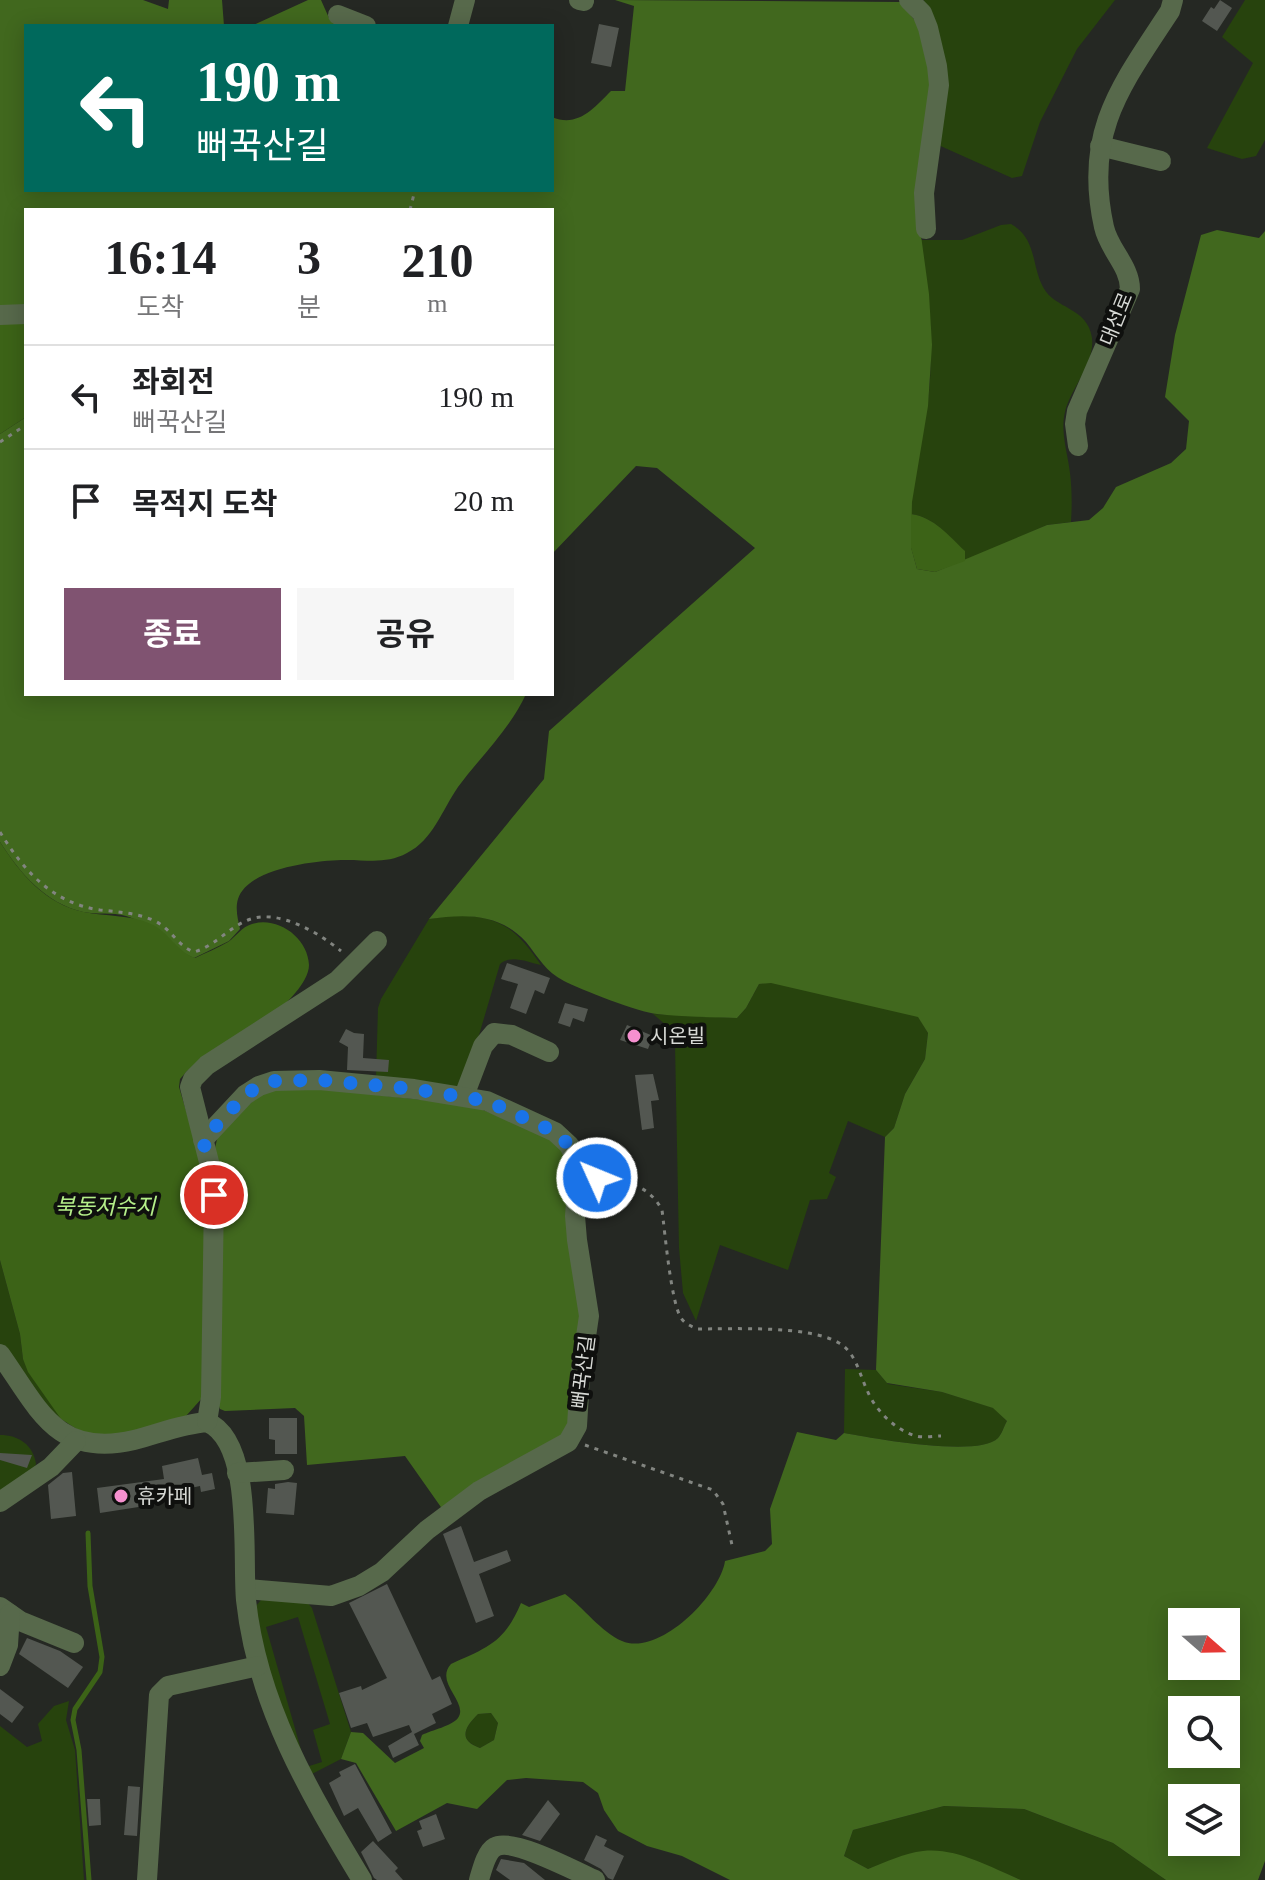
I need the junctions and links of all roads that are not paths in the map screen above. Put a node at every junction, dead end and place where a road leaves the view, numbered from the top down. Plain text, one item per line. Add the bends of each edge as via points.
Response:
1 (465, 0) edge
2 (909, 0) edge
3 (1173, 0) edge
4 (338, 15) dead end
5 (361, 24) edge
6 (459, 24) edge
7 (1100, 146) junction
8 (1161, 161) dead end
9 (926, 229) dead end
10 (24, 314) edge
11 (0, 315) edge
12 (1078, 446) dead end
13 (377, 941) dead end
14 (549, 1052) dead end
15 (464, 1096) junction
16 (203, 1140) junction
17 (0, 1354) edge
18 (207, 1422) junction
19 (76, 1441) junction
20 (284, 1470) dead end
21 (237, 1473) junction
22 (0, 1502) edge
23 (246, 1589) junction
24 (5, 1610) edge
25 (74, 1643) dead end
26 (0, 1666) edge
27 (258, 1666) junction
28 (361, 1879) edge
29 (147, 1880) edge
30 (479, 1880) edge
31 (595, 1880) edge

1 - 6 street
2 - 9 street via 928,28 939,85 924,193
3 - 7 street, 대선로 via 1122,85
4 - 5 street
7 - 8 street
7 - 12 street, 대선로 via 1105,231 1126,269 1130,289 1077,411
10 - 11 street
13 - 16 street via 337,981 199,1071 190,1096
14 - 15 street via 494,1033 483,1046
15 - 16 street, 뻐꾹산길 via 319,1080 274,1081 245,1095
15 - 23 street, 뻐꾹산길 via 555,1132 576,1159 575,1216 589,1316 577,1426 562,1447 462,1502 359,1586 331,1596
16 - 18 street via 214,1195
17 - 19 street via 46,1418
18 - 19 street via 109,1445
18 - 21 street via 228,1443
19 - 22 street via 51,1467
20 - 21 street
21 - 23 street via 246,1518
23 - 27 street
24 - 25 street
24 - 26 street via 8,1645
27 - 28 street via 299,1772
27 - 29 street via 168,1686 159,1695
30 - 31 street via 488,1855 500,1845 540,1855

